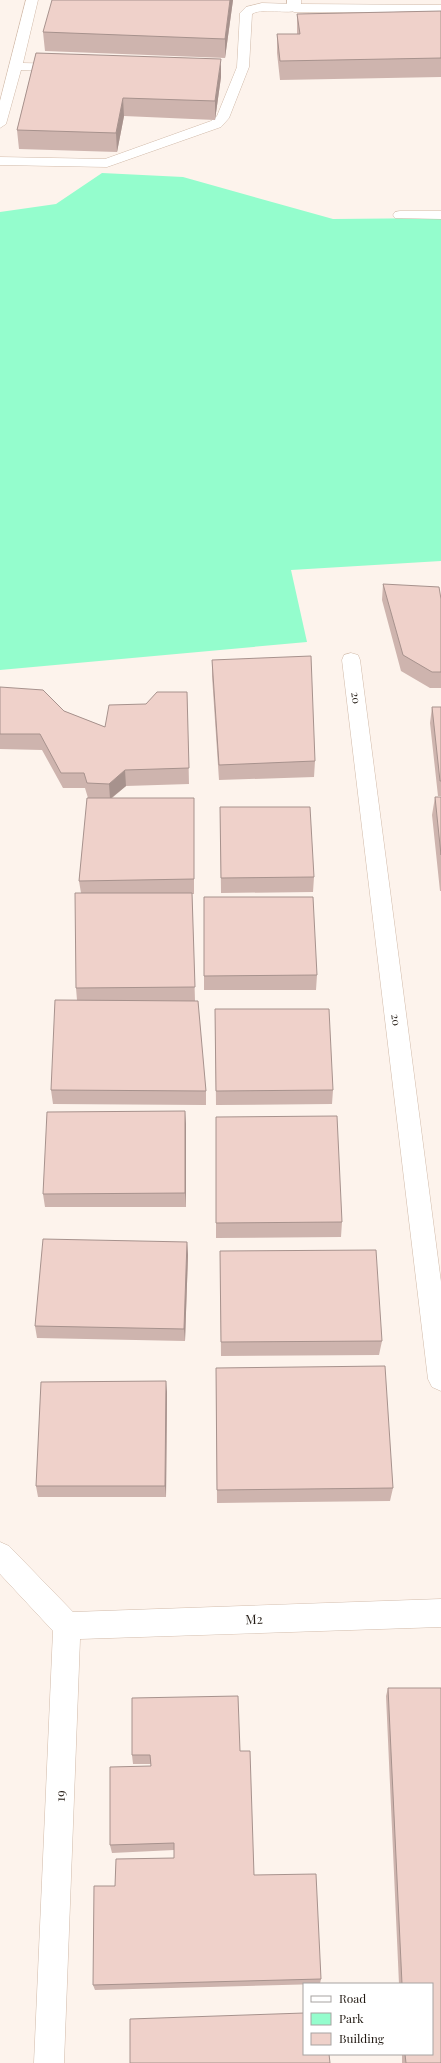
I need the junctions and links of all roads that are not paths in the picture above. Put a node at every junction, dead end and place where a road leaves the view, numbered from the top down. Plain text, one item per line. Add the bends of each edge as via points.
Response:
1 (32, 0) edge
2 (258, 4) edge
3 (294, 4) edge
4 (441, 9) edge
5 (16, 66) junction
6 (72, 68) edge
7 (0, 124) edge
8 (0, 161) edge
9 (400, 215) dead end
10 (441, 215) edge
11 (351, 660) dead end
12 (441, 1379) edge
13 (0, 1555) edge
14 (441, 1612) edge
15 (67, 1626) junction
16 (49, 2063) edge

1 - 5 lane
2 - 3 lane
2 - 8 lane via 246,13 243,67 234,72 223,118 208,129 107,163
3 - 4 street
5 - 6 lane
5 - 7 lane
9 - 10 street
11 - 12 street, 20
13 - 15 street
14 - 15 street, M2
15 - 16 street, 19

